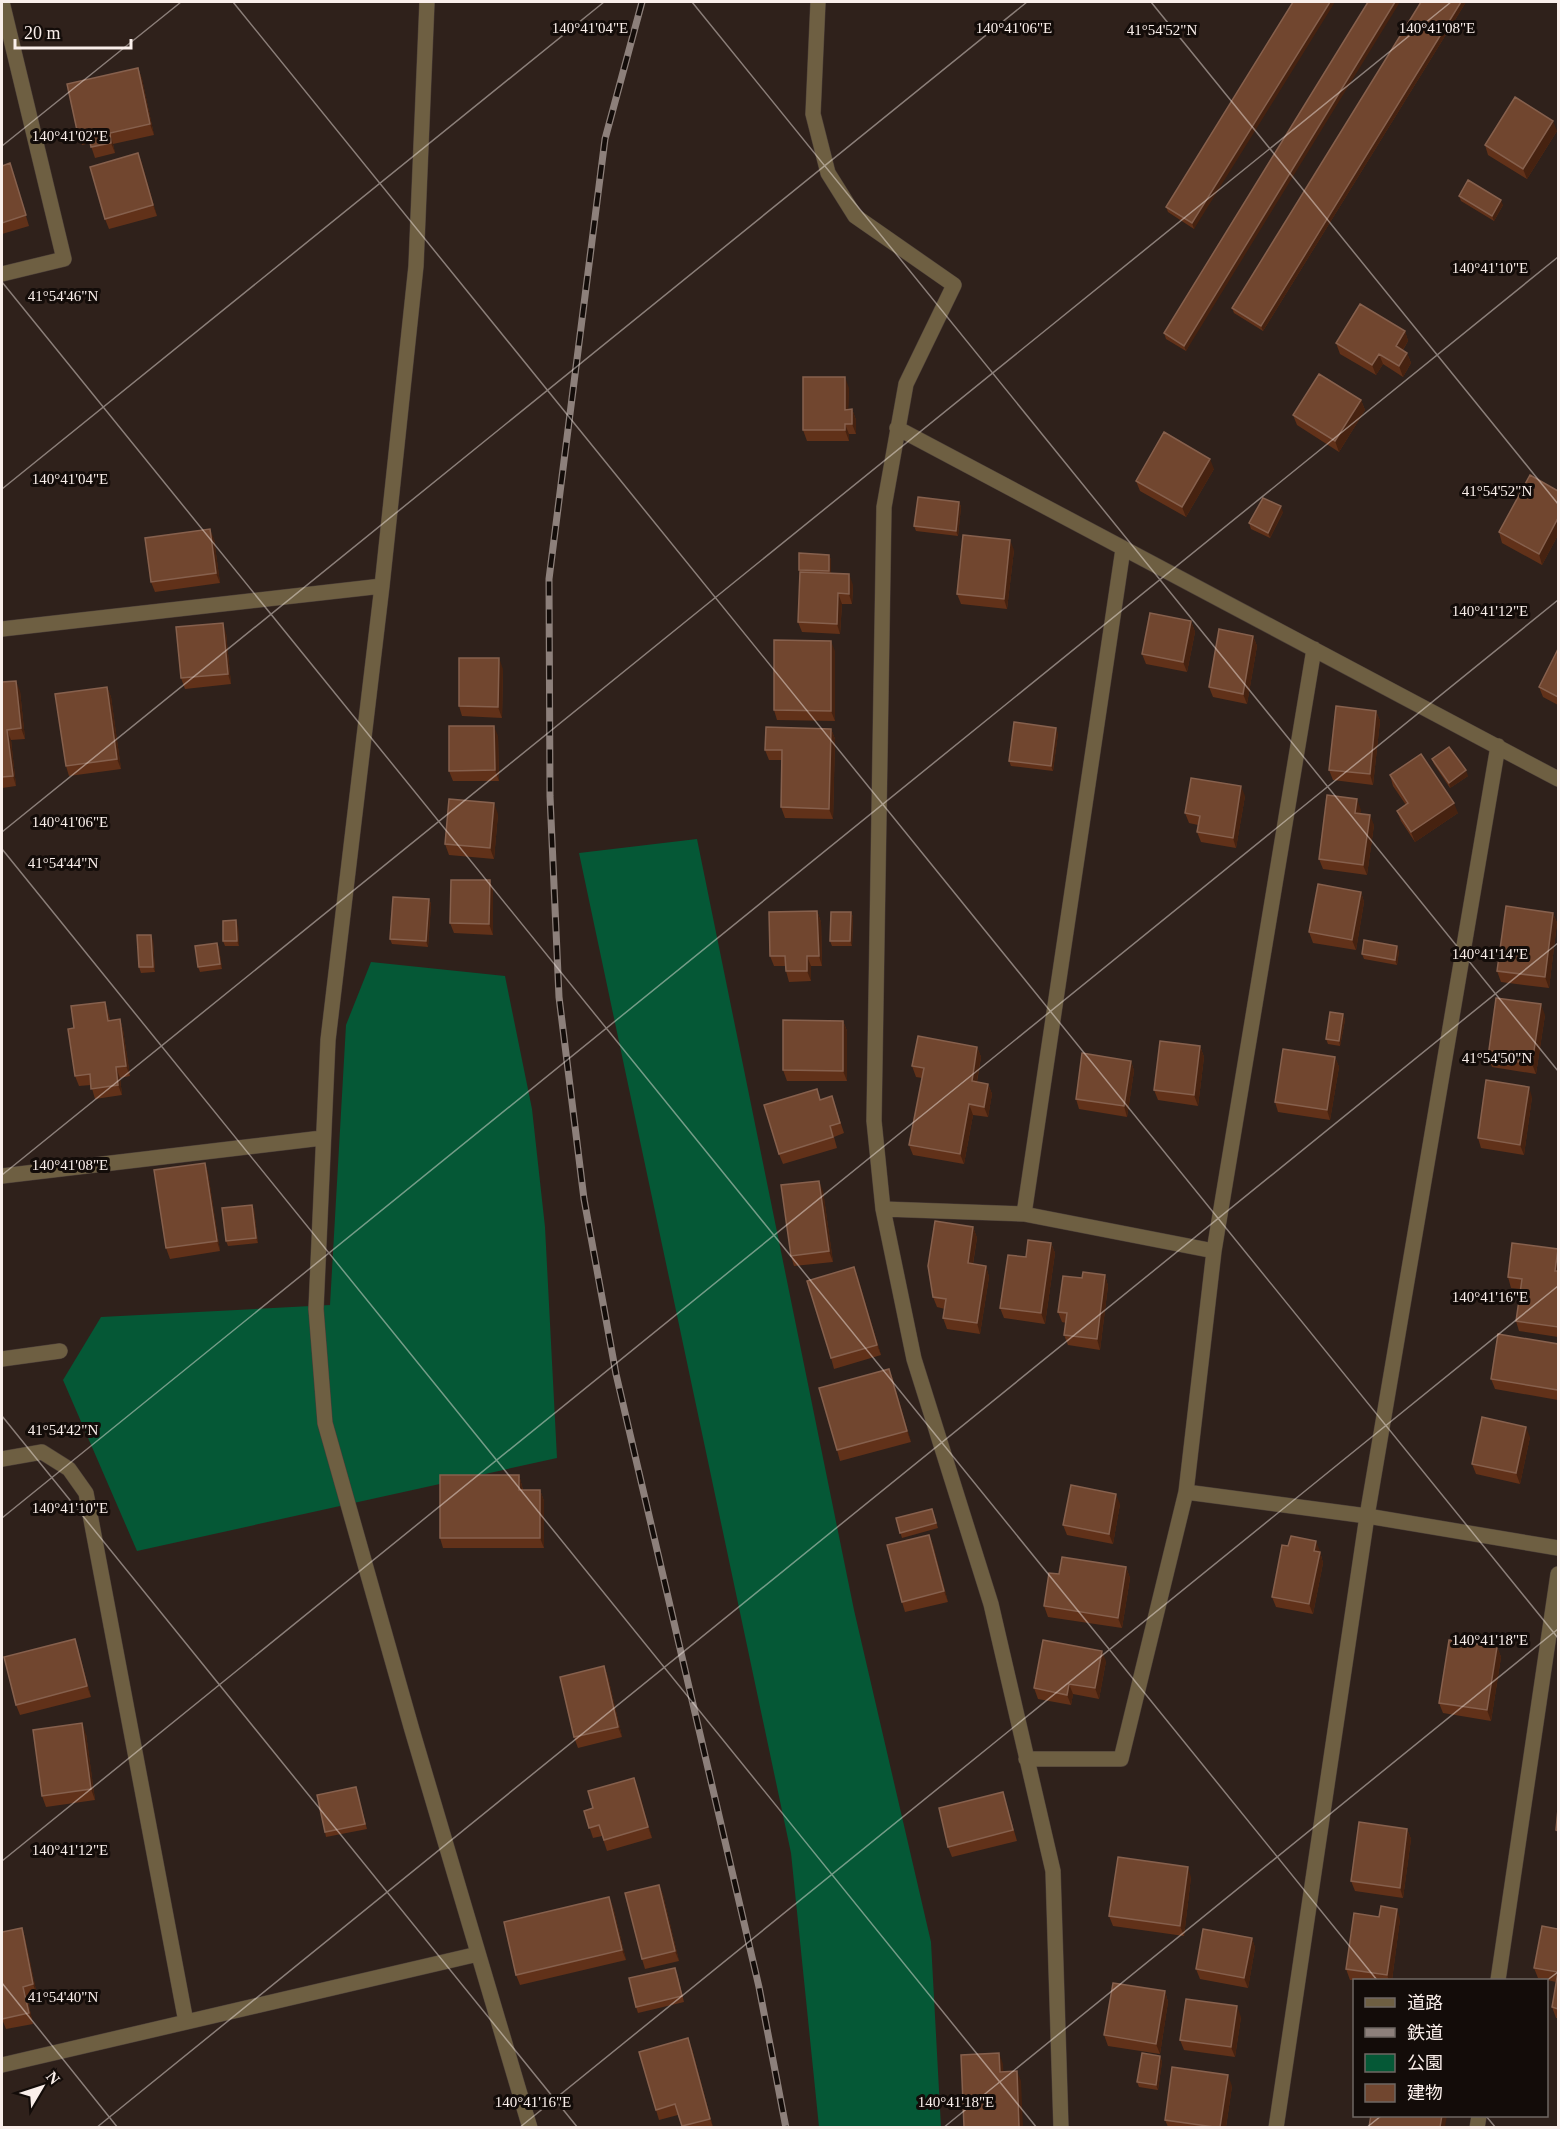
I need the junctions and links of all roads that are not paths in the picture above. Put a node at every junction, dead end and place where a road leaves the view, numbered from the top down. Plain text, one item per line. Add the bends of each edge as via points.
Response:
1 (2, 2) edge
2 (427, 2) edge
3 (818, 2) edge
4 (2, 274) edge
5 (897, 428) junction
6 (1123, 549) junction
7 (382, 586) junction
8 (2, 629) edge
9 (1314, 648) junction
10 (1497, 746) junction
11 (1558, 779) edge
12 (322, 1138) junction
13 (2, 1176) edge
14 (883, 1209) junction
15 (1024, 1214) junction
16 (1214, 1251) junction
17 (60, 1351) dead end
18 (2, 1359) edge
19 (2, 1459) edge
20 (1186, 1492) junction
21 (1367, 1516) junction
22 (1558, 1548) edge
23 (1558, 1574) edge
24 (1026, 1759) junction
25 (478, 1954) junction
26 (1498, 1979) edge
27 (186, 2022) junction
28 (2, 2065) edge
29 (530, 2127) edge
30 (1061, 2127) edge
31 (1276, 2127) edge

1 - 4 street via 64,259
2 - 7 street via 416,266
3 - 5 street via 813,114 828,173 855,216 954,285 906,384
5 - 6 street
5 - 14 street via 884,519 874,1121
6 - 9 street
6 - 15 street
7 - 8 street
7 - 12 street via 328,1040
9 - 10 street
9 - 16 street
10 - 11 street
10 - 21 street
12 - 13 street
12 - 25 street via 316,1309 325,1423
14 - 15 street
14 - 24 street via 914,1359 991,1604
15 - 16 street
16 - 20 street
17 - 18 street
19 - 27 street via 42,1452 69,1469 86,1493
20 - 21 street
20 - 24 street via 1121,1759
21 - 22 street
21 - 31 street
23 - 26 street
24 - 30 street via 1053,1871
25 - 27 street
25 - 29 street
27 - 28 street

